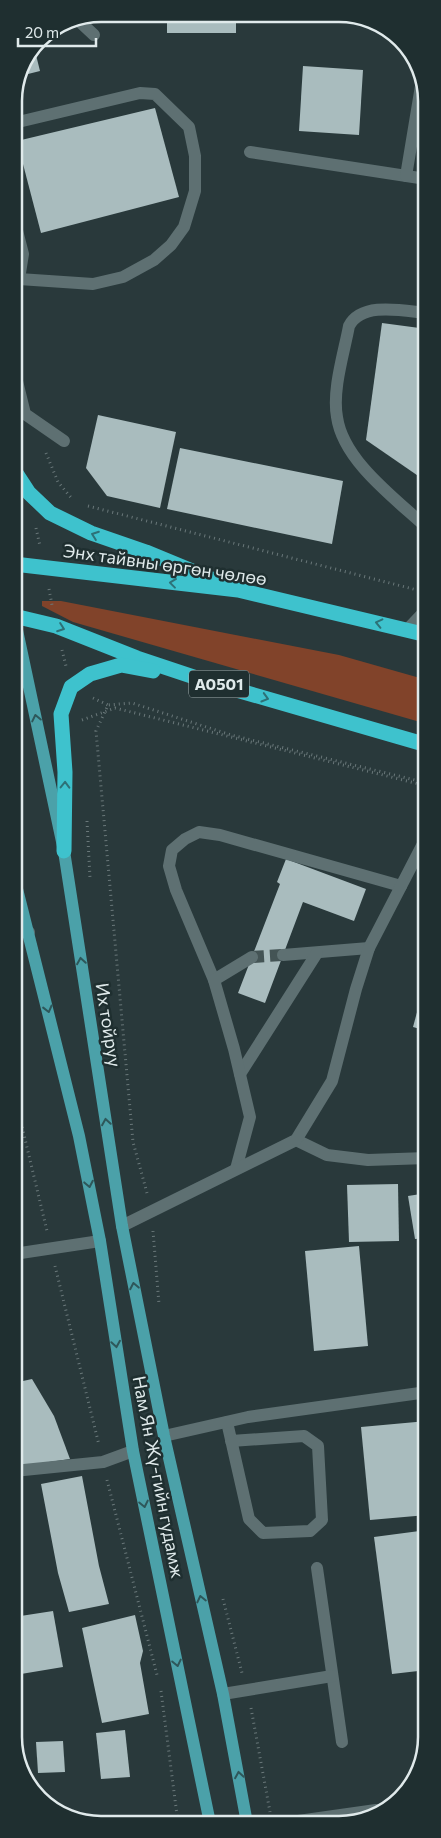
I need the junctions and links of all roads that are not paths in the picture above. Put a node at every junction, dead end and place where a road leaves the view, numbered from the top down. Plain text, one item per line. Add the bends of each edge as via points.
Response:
1 (83, 25) edge
2 (94, 35) dead end
3 (418, 104) edge
4 (23, 121) edge
5 (250, 152) dead end
6 (406, 176) junction
7 (418, 178) edge
8 (23, 280) edge
9 (418, 313) edge
10 (23, 406) edge
11 (64, 441) dead end
12 (23, 484) edge
13 (418, 519) edge
14 (23, 565) edge
15 (238, 590) junction
16 (23, 618) edge
17 (418, 618) edge
18 (407, 630) junction
19 (418, 633) edge
20 (23, 658) edge
21 (210, 682) junction
22 (418, 742) edge
23 (64, 851) junction
24 (418, 853) edge
25 (401, 886) junction
26 (23, 910) edge
27 (23, 930) edge
28 (29, 932) junction
29 (369, 948) junction
30 (317, 952) junction
31 (283, 955) tunnel mouth
32 (252, 957) tunnel mouth
33 (214, 980) junction
34 (240, 1074) junction
35 (296, 1140) junction
36 (418, 1158) edge
37 (236, 1169) junction
38 (118, 1204) joint
39 (122, 1226) junction
40 (100, 1241) junction
41 (23, 1253) edge
42 (418, 1393) edge
43 (227, 1422) junction
44 (164, 1436) junction
45 (231, 1441) junction
46 (133, 1451) junction
47 (23, 1470) edge
48 (317, 1568) dead end
49 (332, 1676) junction
50 (223, 1694) junction
51 (342, 1742) dead end
52 (361, 1812) edge
53 (209, 1816) edge
54 (246, 1816) edge
55 (334, 1816) edge

1 - 2 street
3 - 6 street
4 - 8 street via 140,93 155,94 189,127 195,156 195,191 184,227 171,245 154,260 123,277 93,284
5 - 6 street
6 - 7 street
9 - 13 street via 377,310 353,320 339,378 336,415 352,454
10 - 11 street via 25,414
15 -> 12 highway via 91,533 50,513
15 -> 14 highway, Энх тайвны өргөн чөлөө
18 -> 15 highway, Энх тайвны өргөн чөлөө
16 -> 21 highway, A0501 via 56,626
17 - 18 street
18 - 19 highway, Энх тайвны өргөн чөлөө
23 -> 20 main road, Их тойруу
21 -> 22 highway, A0501
23 -> 21 highway via 65,772 61,714 71,687 90,674 121,665
38 -> 23 main road, Их тойруу
24 - 25 street
25 - 29 street
25 - 33 street via 220,835 199,832 185,839 172,850 169,866
26 - 28 main road
27 - 28 street
28 -> 40 main road, Нам Ян Жү-гийн гудамж via 79,1136
29 - 30 street
29 - 35 street via 332,1081
30 - 31 street
30 - 34 street
32 - 33 street
33 - 34 street
34 - 37 street via 250,1117
35 - 36 street via 327,1155 368,1160
35 - 37 street
37 - 39 street
38 - 39 main road, Нам Ян Жү-гийн гудамж
44 -> 39 main road, Нам Ян Жү-гийн гудамж
40 - 41 street
40 -> 46 main road, Нам Ян Жү-гийн гудамж
42 - 43 street
43 - 44 street
43 - 45 street
50 -> 44 main road, Нам Ян Жү-гийн гудамж
45 - 45 street via 249,1519 263,1534 310,1531 322,1520 318,1446 304,1436
46 - 47 street via 103,1462
46 -> 53 main road, Нам Ян Жү-гийн гудамж
48 - 49 street
49 - 50 street
49 - 51 street
54 -> 50 main road, Нам Ян Жү-гийн гудамж
52 - 55 street

